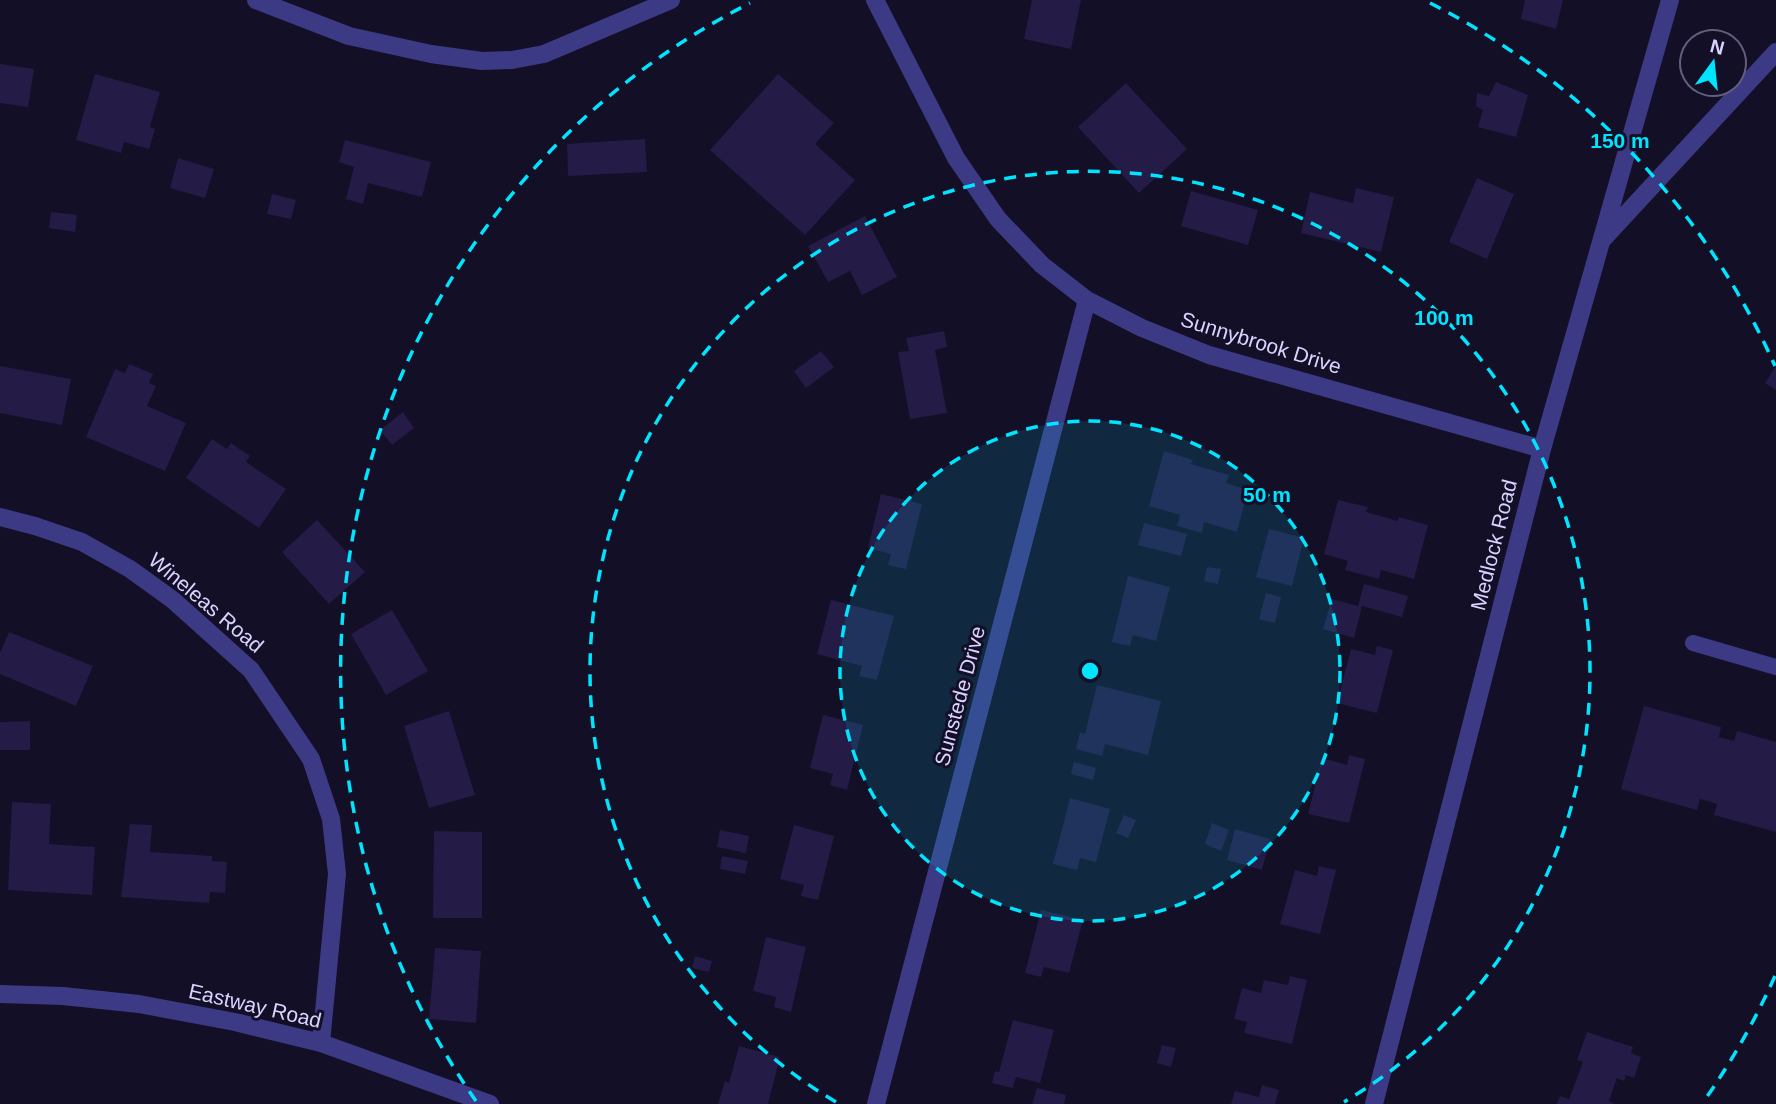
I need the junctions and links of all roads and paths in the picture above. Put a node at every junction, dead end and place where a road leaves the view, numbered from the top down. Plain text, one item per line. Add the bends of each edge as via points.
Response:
1 (256, 0) edge
2 (670, 0) edge
3 (875, 0) edge
4 (1670, 0) edge
5 (1776, 52) edge
6 (1601, 241) junction
7 (1087, 300) junction
8 (1542, 449) junction
9 (0, 517) edge
10 (1693, 643) dead end
11 (1773, 661) edge
12 (0, 994) edge
13 (321, 1043) junction
14 (490, 1104) edge
15 (876, 1104) edge
16 (1374, 1104) edge

1 - 2 street via 349,36 482,61 544,54
3 - 7 street, Sunnybrook Drive via 956,158 998,219 1042,265
4 - 6 street, Medlock Road
5 - 6 street
6 - 8 street, Medlock Road
7 - 8 street, Sunnybrook Drive via 1209,355
7 - 15 street, Sunstede Drive
8 - 16 street, Medlock Road
9 - 13 street, Wineleas Road via 82,542 173,600 251,670 311,759 331,819 337,874
10 - 11 lane
12 - 13 street, Eastway Road via 139,1004
13 - 14 street, Eastway Road

